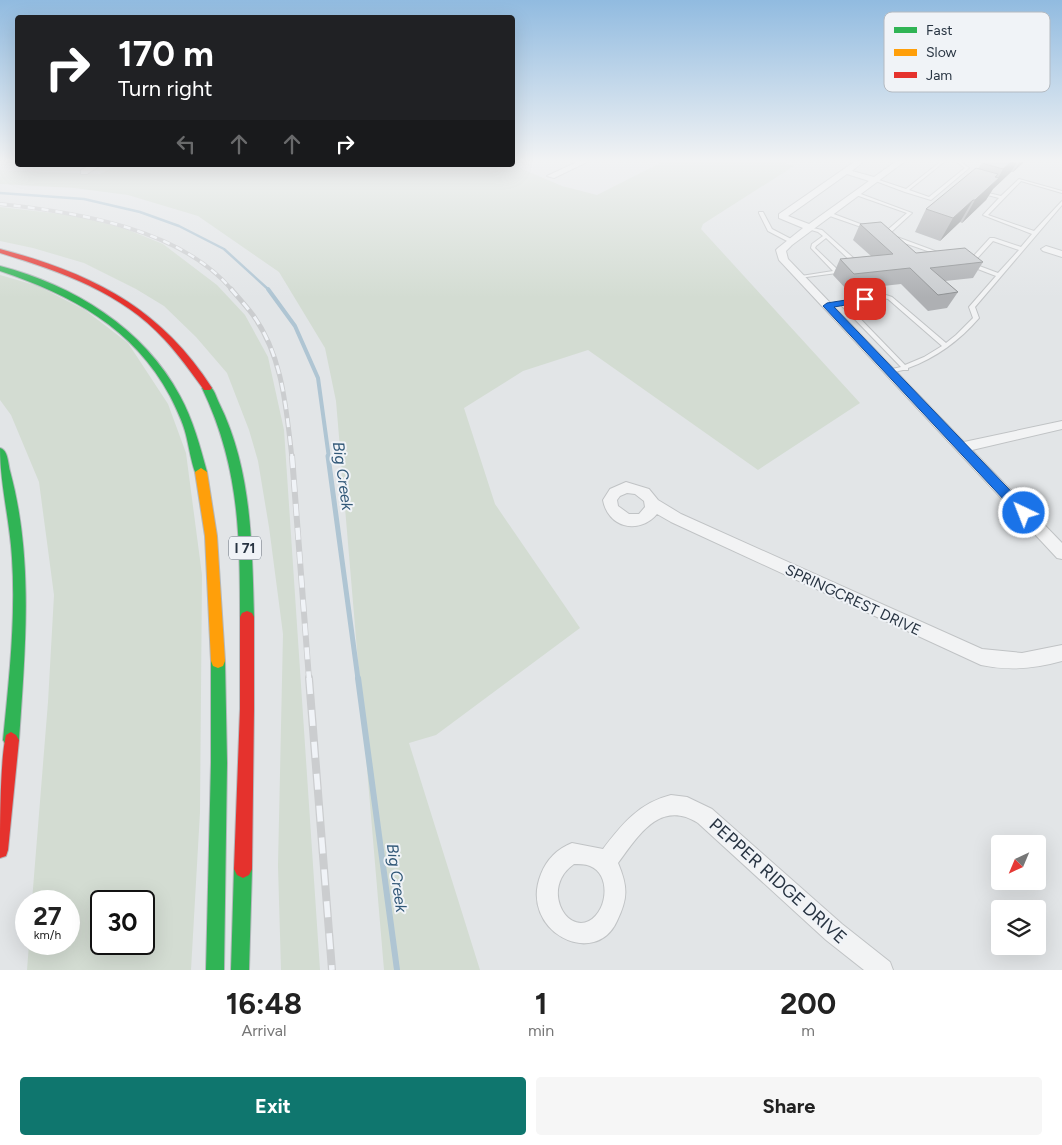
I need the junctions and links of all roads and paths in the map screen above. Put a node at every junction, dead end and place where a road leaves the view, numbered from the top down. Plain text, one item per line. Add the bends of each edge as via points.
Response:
1 (794, 207) edge
2 (838, 207) edge
3 (894, 207) edge
4 (993, 207) edge
5 (1057, 207) edge
6 (761, 213) dead end
7 (829, 214) junction
8 (810, 228) junction
9 (871, 229) edge
10 (879, 232) edge
11 (1035, 233) junction
12 (887, 235) junction
13 (826, 236) junction
14 (790, 242) junction
15 (1046, 249) dead end
16 (1022, 250) junction
17 (0, 251) edge
18 (1062, 254) edge
19 (950, 258) edge
20 (0, 268) edge
21 (837, 272) junction
22 (999, 275) junction
23 (801, 277) junction
24 (842, 303) junction
25 (827, 306) junction
26 (945, 345) junction
27 (906, 369) junction
28 (890, 371) junction
29 (1062, 425) edge
30 (962, 447) junction
31 (0, 452) edge
32 (652, 504) dead end
33 (1062, 553) edge
34 (1062, 653) edge
35 (0, 850) edge
36 (604, 864) dead end
37 (215, 970) edge
38 (240, 970) edge
39 (882, 970) edge

1 - 8 street via 782,216
2 - 7 street
3 - 12 lane via 910,213
4 - 11 lane via 985,215
5 - 11 lane
6 - 14 lane via 770,230
7 - 8 street
7 - 9 lane
8 - 13 lane
8 - 14 street
10 - 12 lane
11 - 16 lane
12 - 19 lane
13 - 21 lane via 814,248
13 - 21 lane via 858,266 857,269
14 - 23 street via 781,250 784,260
15 - 18 street
16 - 22 lane
16 - 22 lane via 992,240 968,264
17 - 38 highway, I 71 via 86,279 148,317 173,341 197,372 227,433 238,482 246,567 248,672
20 - 37 highway via 64,291 119,325 162,373 192,436 205,490 215,597 220,710
21 - 23 lane
22 - 26 lane via 972,307 976,318 957,338
23 - 25 street
24 - 25 lane
24 - 26 lane via 883,296 890,298
24 - 27 lane
25 - 28 street
26 - 27 lane
27 - 28 lane
28 - 30 street
29 - 30 street
30 - 33 street
31 - 35 highway via 8,474 20,540 11,745
32 - 34 street, SPRINGCREST DRIVE via 676,518 980,657 1019,662
36 - 39 street, PEPPER RIDGE DRIVE via 642,818 666,804 684,806 705,816 834,932

